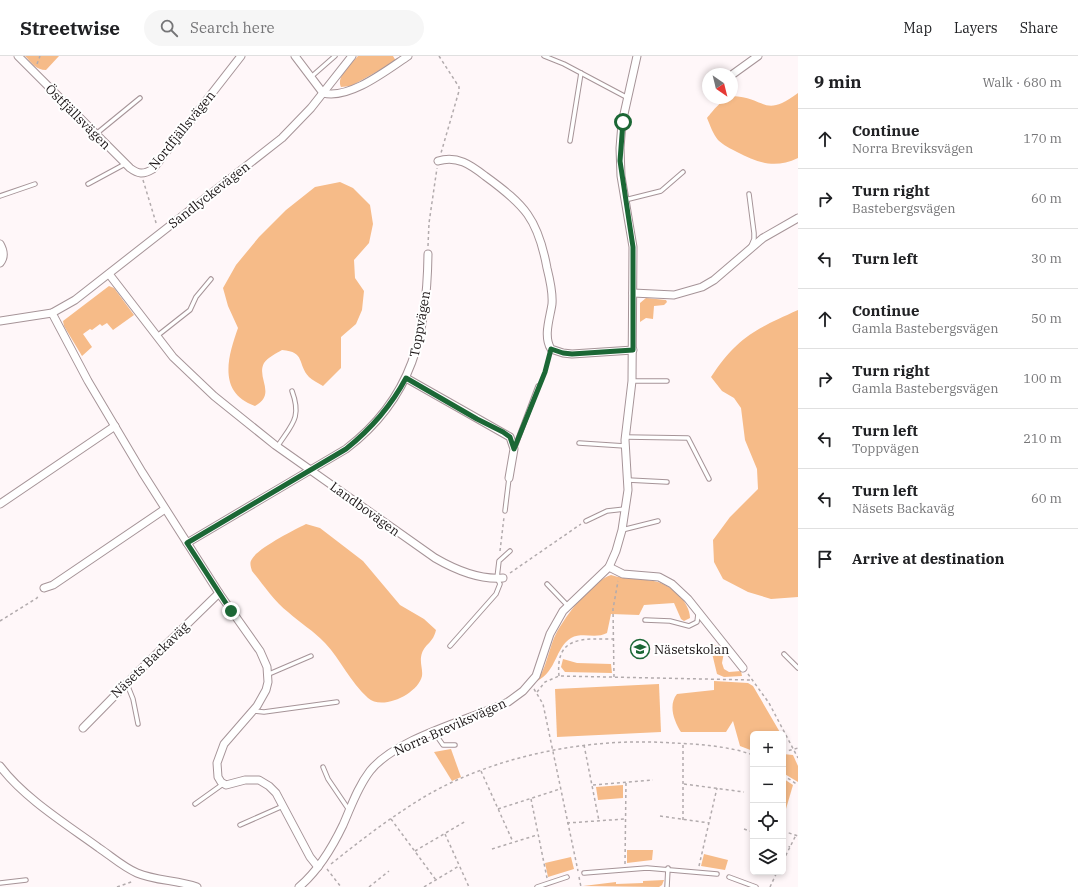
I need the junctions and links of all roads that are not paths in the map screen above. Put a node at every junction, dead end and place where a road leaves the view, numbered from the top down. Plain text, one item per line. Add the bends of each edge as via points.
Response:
1 (18, 56) edge
2 (241, 56) edge
3 (295, 56) edge
4 (335, 56) edge
5 (352, 56) edge
6 (408, 56) edge
7 (544, 56) edge
8 (637, 56) edge
9 (758, 56) edge
10 (738, 70) edge
11 (581, 73) junction
12 (311, 78) junction
13 (323, 93) junction
14 (140, 98) dead end
15 (628, 98) junction
16 (95, 134) junction
17 (570, 141) dead end
18 (438, 161) dead end
19 (125, 164) junction
20 (683, 172) dead end
21 (142, 174) joint
22 (36, 184) dead end
23 (88, 184) dead end
24 (749, 194) dead end
25 (0, 196) edge
26 (625, 200) junction
27 (798, 218) edge
28 (0, 244) edge
29 (751, 246) junction
30 (428, 254) dead end
31 (0, 263) edge
32 (109, 274) junction
33 (211, 279) dead end
34 (633, 293) junction
35 (52, 312) junction
36 (0, 321) edge
37 (157, 336) junction
38 (633, 350) junction
39 (406, 378) junction
40 (632, 381) junction
41 (667, 381) dead end
42 (538, 386) road end
43 (292, 391) dead end
44 (115, 426) junction
45 (625, 437) junction
46 (579, 443) dead end
47 (277, 446) junction
48 (624, 446) junction
49 (514, 449) junction
50 (311, 470) junction
51 (509, 478) joint
52 (710, 479) dead end
53 (628, 480) junction
54 (667, 482) dead end
55 (0, 504) edge
56 (165, 509) junction
57 (626, 509) junction
58 (505, 510) road end
59 (586, 521) road end
60 (658, 521) dead end
61 (622, 530) junction
62 (187, 543) junction
63 (510, 551) dead end
64 (610, 567) junction
65 (500, 578) junction
66 (547, 584) dead end
67 (44, 588) road end
68 (219, 593) junction
69 (568, 606) junction
70 (698, 613) junction
71 (645, 620) dead end
72 (450, 646) dead end
73 (784, 654) dead end
74 (311, 656) dead end
75 (743, 668) road end
76 (798, 668) edge
77 (268, 674) junction
78 (127, 684) junction
79 (337, 702) dead end
80 (253, 711) junction
81 (138, 724) dead end
82 (83, 728) dead end
83 (434, 732) junction
84 (455, 746) dead end
85 (0, 766) edge
86 (323, 767) dead end
87 (223, 784) junction
88 (195, 804) dead end
89 (283, 806) junction
90 (349, 810) junction
91 (240, 825) dead end
92 (318, 866) junction
93 (668, 868) junction
94 (584, 873) dead end
95 (717, 874) dead end
96 (567, 877) dead end
97 (729, 877) dead end
98 (26, 880) dead end
99 (0, 883) edge
100 (197, 887) edge
101 (299, 887) edge
102 (537, 887) edge
103 (667, 887) edge
104 (756, 887) edge

1 - 16 street, Östfjällsvägen
2 - 21 street, Nordfjällsvägen via 153,169
3 - 12 street
4 - 12 lane
5 - 13 street, Sandlyckevägen
6 - 13 street via 344,93
7 - 11 lane
8 - 15 street, Norra Breviksvägen
9 - 10 street
11 - 15 lane
11 - 17 lane
12 - 13 street
13 - 32 street, Sandlyckevägen via 303,118 282,138
14 - 16 lane
15 - 26 street, Norra Breviksvägen via 620,148
16 - 19 street, Östfjällsvägen
18 - 38 street via 453,158 475,169 517,202 535,224 551,287 552,304 548,333 551,349 572,354
19 - 21 street, Östfjällsvägen
19 - 23 lane
20 - 26 lane via 661,191
22 - 25 lane
24 - 29 lane via 754,233
26 - 34 street, Norra Breviksvägen via 633,247
27 - 29 street
28 - 31 street via 4,251
29 - 34 street via 713,280 698,289 674,295
30 - 39 street, Toppvägen via 420,336
32 - 35 street, Sandlyckevägen via 66,306
32 - 37 street, Landbovägen
33 - 37 lane via 196,297 190,310
34 - 38 street, Norra Breviksvägen
35 - 36 street, Sandlyckevägen
35 - 44 street
37 - 47 street, Landbovägen via 178,363 201,385
38 - 40 street, Norra Breviksvägen
39 - 49 street via 506,434 513,442
39 - 50 street, Toppvägen via 391,403 367,432 346,449
40 - 41 lane
40 - 45 street, Norra Breviksvägen
42 - 49 lane
43 - 47 lane via 297,407 296,416
44 - 55 street
44 - 56 street
45 - 48 street, Norra Breviksvägen
45 - 52 lane via 688,438
46 - 48 lane
47 - 50 street, Landbovägen
48 - 53 street, Norra Breviksvägen
49 - 51 street
50 - 62 street, Toppvägen
50 - 65 street, Landbovägen via 439,561 466,572
51 - 58 lane
53 - 54 lane
53 - 57 street, Norra Breviksvägen
56 - 62 street
56 - 67 street via 53,585
57 - 59 lane via 607,510
57 - 61 street, Norra Breviksvägen
60 - 61 lane
61 - 64 street, Norra Breviksvägen
62 - 68 street
63 - 65 lane via 499,561
64 - 69 street, Norra Breviksvägen
64 - 70 street via 628,575 650,575 665,579 680,590
65 - 72 lane via 496,594
66 - 69 lane
68 - 77 street via 265,659
68 - 78 street, Näsets Backaväg
69 - 83 street, Norra Breviksvägen via 554,625 540,667 530,684 508,702
70 - 71 lane via 697,622 689,626 670,621
70 - 75 street
73 - 76 lane
74 - 77 lane
77 - 80 street via 266,690
78 - 81 lane
78 - 82 street, Näsets Backaväg
79 - 80 lane via 264,712
80 - 87 street via 230,736 222,750 216,770
83 - 84 lane via 443,745
83 - 90 street, Norra Breviksvägen via 395,750 377,764 364,780
85 - 100 street via 13,782 123,865 147,876
86 - 90 lane
87 - 88 lane
87 - 89 street via 259,780 276,793
89 - 91 lane
89 - 92 street via 310,857
90 - 92 street, Norra Breviksvägen via 336,839
92 - 101 street, Norra Breviksvägen
93 - 94 lane
93 - 95 lane
93 - 103 lane
96 - 102 lane
97 - 104 lane
98 - 99 lane

